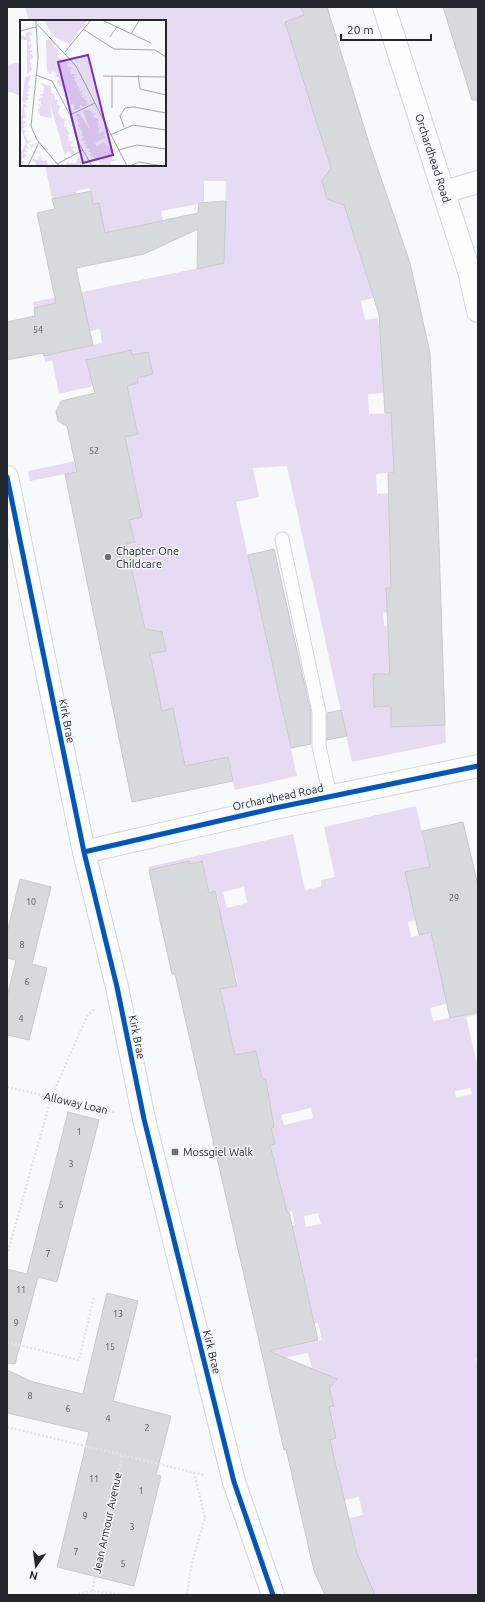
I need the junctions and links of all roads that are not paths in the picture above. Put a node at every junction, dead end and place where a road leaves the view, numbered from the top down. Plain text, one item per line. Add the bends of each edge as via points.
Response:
1 (384, 7) edge
2 (478, 182) edge
3 (444, 192) junction
4 (478, 311) edge
5 (7, 477) edge
6 (282, 539) dead end
7 (478, 766) edge
8 (330, 796) junction
9 (84, 852) junction
10 (273, 1595) edge

1 - 3 street, Orchardhead Road
2 - 3 street
3 - 4 street, Orchardhead Road via 470,271
5 - 9 street, Kirk Brae
6 - 8 lane via 319,712 319,746
7 - 8 street, Orchardhead Road
8 - 9 street, Orchardhead Road
9 - 10 street, Kirk Brae via 117,988 144,1119 234,1482

